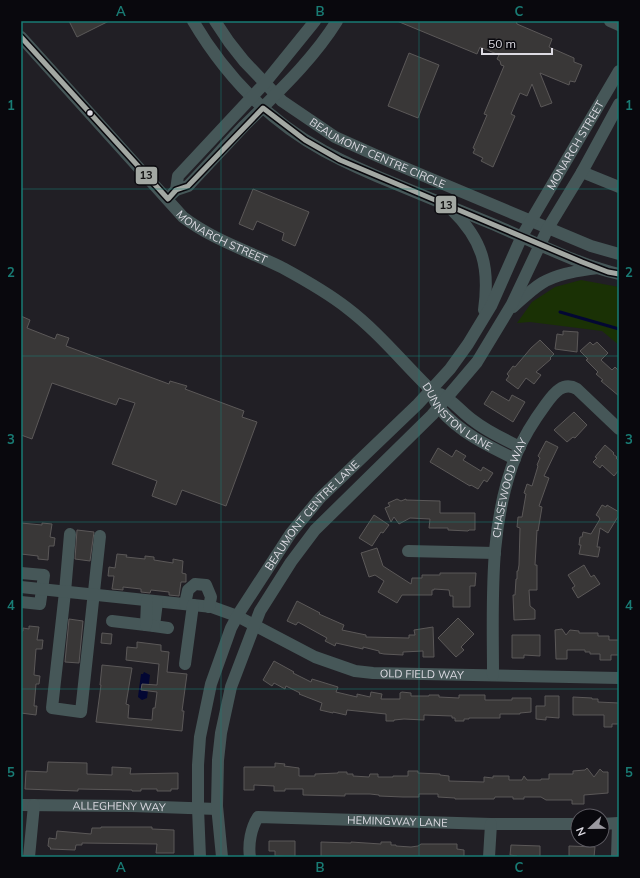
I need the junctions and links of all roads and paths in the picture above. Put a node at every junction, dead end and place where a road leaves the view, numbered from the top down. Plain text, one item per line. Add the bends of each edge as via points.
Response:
1 (193, 21) edge
2 (215, 21) edge
3 (315, 21) edge
4 (337, 21) edge
5 (610, 21) edge
6 (619, 25) edge
7 (21, 37) edge
8 (619, 70) edge
9 (264, 84) junction
10 (276, 95) junction
11 (251, 97) junction
12 (619, 104) edge
13 (263, 108) junction
14 (582, 172) junction
15 (619, 186) edge
16 (172, 194) junction
17 (447, 205) junction
18 (532, 221) junction
19 (548, 228) junction
20 (522, 236) junction
21 (541, 245) junction
22 (619, 254) edge
23 (598, 268) junction
24 (619, 274) edge
25 (508, 312) junction
26 (483, 319) junction
27 (430, 390) junction
28 (447, 398) junction
29 (439, 408) junction
30 (619, 429) edge
31 (520, 447) junction
32 (515, 459) junction
33 (70, 534) dead end
34 (100, 536) dead end
35 (408, 550) dead end
36 (495, 553) junction
37 (21, 573) edge
38 (21, 587) edge
39 (42, 590) junction
40 (65, 592) junction
41 (93, 595) junction
42 (152, 601) junction
43 (21, 602) edge
44 (189, 605) junction
45 (209, 607) junction
46 (237, 616) junction
47 (112, 622) dead end
48 (150, 626) junction
49 (254, 626) junction
50 (168, 628) dead end
51 (185, 664) dead end
52 (493, 676) junction
53 (619, 678) edge
54 (21, 805) edge
55 (34, 805) junction
56 (198, 808) junction
57 (217, 809) junction
58 (491, 824) junction
59 (570, 824) edge
60 (610, 824) edge
61 (29, 857) edge
62 (200, 857) edge
63 (222, 857) edge
64 (250, 857) edge
65 (489, 857) edge
66 (617, 857) edge

1 - 11 street, BEAUMONT CENTRE CIRCLE via 216,57
2 - 9 street, BEAUMONT CENTRE CIRCLE via 240,57
3 - 9 street
4 - 10 street via 313,55
5 - 6 street
7 - 16 street, MONARCH STREET
8 - 18 street, MONARCH STREET
9 - 10 street, BEAUMONT CENTRE CIRCLE
9 - 11 street
10 - 13 street
10 - 18 street, BEAUMONT CENTRE CIRCLE via 335,137
11 - 13 street, BEAUMONT CENTRE CIRCLE
11 - 16 street via 178,176
12 - 14 street, MONARCH STREET
13 - 16 street via 188,186
13 - 17 street, BEAUMONT CENTRE CIRCLE via 305,140 329,154
14 - 15 street
14 - 19 street, MONARCH STREET
16 - 27 street, MONARCH STREET via 183,217 198,228 282,268 347,309 381,339
17 - 20 street, BEAUMONT CENTRE CIRCLE
17 - 26 street via 471,231 484,260 487,292
18 - 19 street, BEAUMONT CENTRE CIRCLE
18 - 20 street, BEAUMONT CENTRE LANE
19 - 21 street, BEAUMONT CENTRE LANE
19 - 22 street, BEAUMONT CENTRE CIRCLE via 591,246
20 - 21 street, BEAUMONT CENTRE CIRCLE
20 - 26 street, BEAUMONT CENTRE LANE
21 - 23 street, BEAUMONT CENTRE CIRCLE
21 - 25 street, BEAUMONT CENTRE LANE
23 - 24 street, BEAUMONT CENTRE CIRCLE
23 - 25 street via 552,278
25 - 28 street, BEAUMONT CENTRE LANE via 477,362
26 - 27 street, BEAUMONT CENTRE LANE via 450,369
27 - 28 street, DUNNSTON LANE
27 - 29 street, DUNNSTON LANE
27 - 46 street, BEAUMONT CENTRE LANE via 320,498 291,533
28 - 29 street, BEAUMONT CENTRE LANE
28 - 31 street, DUNNSTON LANE via 483,428
29 - 32 street, DUNNSTON LANE via 448,418 477,439
29 - 49 street, BEAUMONT CENTRE LANE via 315,530 269,595
30 - 31 street, CHASEWOOD WAY via 577,389 567,386 554,393
31 - 32 street, CHASEWOOD WAY
32 - 36 street, CHASEWOOD WAY via 500,510
33 - 40 street
34 - 41 street
35 - 36 street
36 - 52 street, CHASEWOOD WAY
37 - 39 street via 44,575
38 - 39 street
39 - 40 street
39 - 43 street via 40,604
40 - 41 street
40 - 41 street via 52,708 81,712
41 - 42 street
42 - 44 street
42 - 48 street
44 - 45 street
44 - 45 street via 188,590 195,584 206,584 211,597
44 - 51 street
45 - 46 street, OLD FIELD WAY
46 - 49 street, OLD FIELD WAY
46 - 56 street, BEAUMONT CENTRE LANE via 204,714 198,765
47 - 48 street
48 - 50 street
49 - 52 street, OLD FIELD WAY via 315,657 355,671
49 - 57 street, BEAUMONT CENTRE LANE via 231,687 225,711 218,760
52 - 53 street, OLD FIELD WAY
54 - 55 street, ALLEGHENY WAY
55 - 56 street, ALLEGHENY WAY
55 - 61 street
56 - 57 street, ALLEGHENY WAY
56 - 62 street, BEAUMONT CENTRE LANE
57 - 63 street, BEAUMONT CENTRE LANE
58 - 59 street, HEMINGWAY LANE
58 - 64 street, HEMINGWAY LANE via 258,817 251,831
58 - 65 street
60 - 66 street via 618,823

